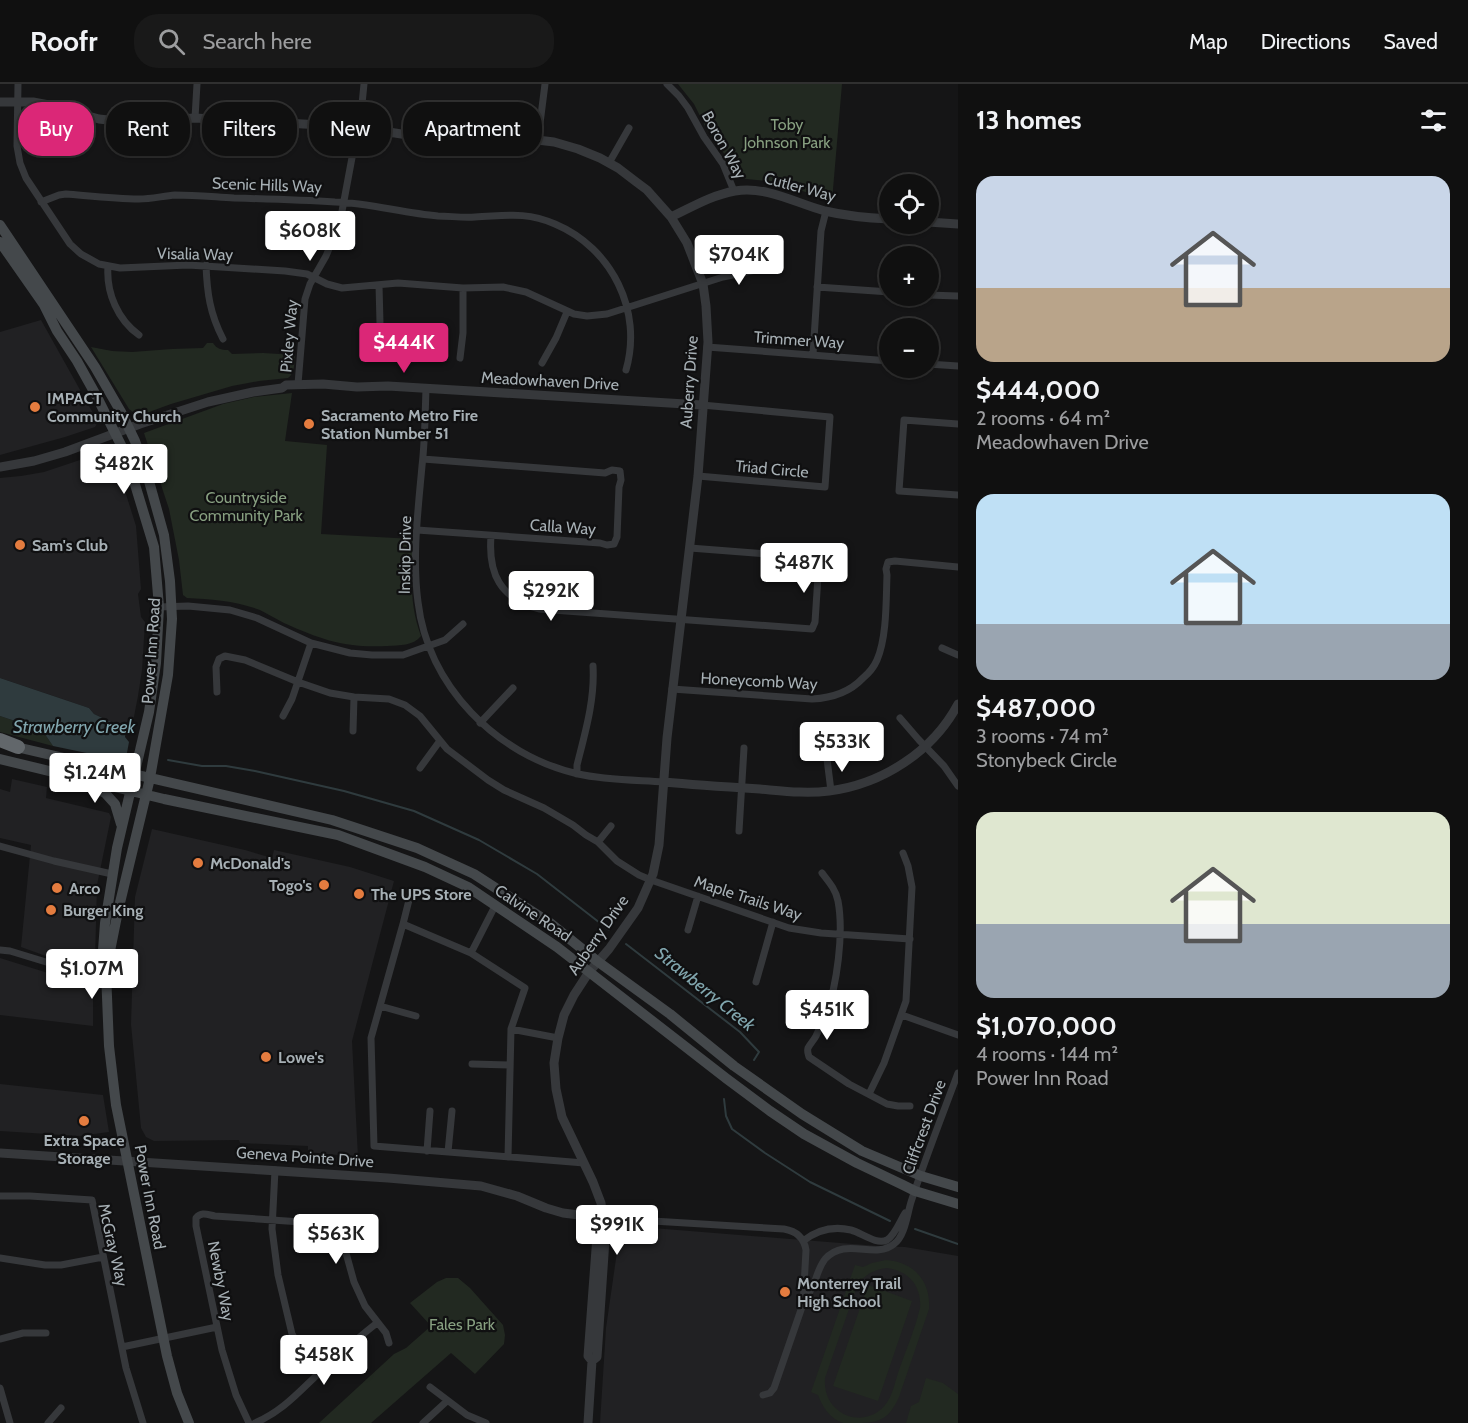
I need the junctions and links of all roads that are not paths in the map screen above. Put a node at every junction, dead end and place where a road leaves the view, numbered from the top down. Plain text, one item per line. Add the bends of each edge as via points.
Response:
1 (18, 84) edge
2 (197, 84) edge
3 (364, 84) edge
4 (545, 84) edge
5 (667, 84) edge
6 (18, 101) junction
7 (0, 102) edge
8 (362, 102) edge
9 (542, 108) edge
10 (195, 118) junction
11 (309, 124) edge
12 (629, 128) dead end
13 (542, 140) edge
14 (352, 156) edge
15 (609, 163) junction
16 (734, 191) junction
17 (41, 202) junction
18 (345, 202) junction
19 (826, 211) junction
20 (671, 217) junction
21 (879, 218) edge
22 (939, 223) edge
23 (958, 224) edge
24 (0, 225) edge
25 (0, 242) edge
26 (206, 265) junction
27 (108, 267) junction
28 (770, 267) dead end
29 (313, 278) junction
30 (703, 284) junction
31 (379, 285) junction
32 (817, 287) junction
33 (463, 288) junction
34 (879, 291) edge
35 (939, 295) edge
36 (958, 297) edge
37 (628, 308) junction
38 (567, 312) junction
39 (139, 335) dead end
40 (223, 339) dead end
41 (707, 347) junction
42 (378, 351) dead end
43 (813, 354) junction
44 (460, 358) dead end
45 (879, 360) edge
46 (542, 363) dead end
47 (939, 365) edge
48 (958, 366) edge
49 (626, 370) dead end
50 (298, 384) junction
51 (426, 389) junction
52 (702, 405) junction
53 (958, 424) edge
54 (129, 428) junction
55 (115, 433) junction
56 (423, 459) junction
57 (0, 467) edge
58 (698, 476) junction
59 (958, 495) edge
60 (417, 530) junction
61 (491, 536) junction
62 (690, 548) junction
63 (958, 567) edge
64 (172, 606) junction
65 (159, 607) junction
66 (681, 618) junction
67 (463, 624) dead end
68 (311, 643) junction
69 (429, 646) junction
70 (942, 648) dead end
71 (958, 655) edge
72 (593, 666) dead end
73 (298, 682) junction
74 (513, 688) dead end
75 (672, 689) junction
76 (217, 692) dead end
77 (354, 697) junction
78 (958, 704) edge
79 (283, 716) dead end
80 (900, 718) dead end
81 (480, 723) junction
82 (352, 731) dead end
83 (0, 742) edge
84 (440, 742) junction
85 (924, 746) junction
86 (18, 747) joint
87 (744, 748) dead end
88 (0, 759) edge
89 (827, 759) dead end
90 (420, 768) dead end
91 (135, 774) junction
92 (577, 774) junction
93 (77, 778) junction
94 (150, 778) junction
95 (663, 782) junction
96 (958, 786) edge
97 (742, 788) junction
98 (131, 791) junction
99 (831, 791) junction
100 (146, 795) junction
101 (121, 825) junction
102 (611, 826) dead end
103 (739, 831) dead end
104 (598, 842) junction
105 (0, 846) edge
106 (903, 853) dead end
107 (822, 873) dead end
108 (112, 874) junction
109 (651, 880) junction
110 (411, 892) dead end
111 (698, 896) junction
112 (495, 906) junction
113 (773, 922) junction
114 (403, 924) junction
115 (688, 930) dead end
116 (839, 934) junction
117 (910, 939) junction
118 (0, 950) edge
119 (471, 953) junction
120 (597, 961) junction
121 (106, 972) junction
122 (589, 972) junction
123 (756, 982) dead end
124 (380, 1006) junction
125 (416, 1016) dead end
126 (902, 1016) junction
127 (511, 1029) junction
128 (958, 1035) edge
129 (558, 1038) junction
130 (472, 1064) dead end
131 (509, 1065) junction
132 (958, 1073) edge
133 (869, 1094) junction
134 (910, 1106) dead end
135 (430, 1111) dead end
136 (452, 1111) dead end
137 (427, 1150) junction
138 (448, 1152) junction
139 (0, 1153) edge
140 (508, 1157) junction
141 (128, 1161) junction
142 (584, 1163) junction
143 (275, 1170) junction
144 (921, 1176) junction
145 (958, 1187) edge
146 (915, 1191) junction
147 (0, 1196) edge
148 (911, 1203) junction
149 (958, 1204) edge
150 (603, 1218) junction
151 (272, 1220) junction
152 (803, 1241) junction
153 (103, 1257) junction
154 (0, 1258) edge
155 (803, 1304) junction
156 (377, 1323) junction
157 (217, 1327) junction
158 (46, 1333) dead end
159 (0, 1339) edge
160 (164, 1339) junction
161 (389, 1342) dead end
162 (122, 1347) junction
163 (319, 1373) junction
164 (430, 1387) dead end
165 (0, 1388) edge
166 (763, 1395) dead end
167 (447, 1401) junction
168 (61, 1408) dead end
169 (10, 1423) edge
170 (48, 1423) edge
171 (143, 1423) edge
172 (189, 1423) edge
173 (249, 1423) edge
174 (255, 1423) edge
175 (423, 1423) edge
176 (486, 1423) edge
177 (588, 1423) edge

1 - 6 street, Visalia Way
2 - 10 street
3 - 8 street, Pixley Way
4 - 9 street
5 - 16 street, Boron Way via 688,108 723,164
6 - 7 street, Auberry Drive
6 - 10 street, Auberry Drive via 108,120
6 - 17 street, Visalia Way via 18,154 26,178
10 - 11 street, Auberry Drive
12 - 15 street
13 - 15 street, Auberry Drive via 578,148
14 - 18 street, Pixley Way
15 - 20 street, Auberry Drive via 646,190
16 - 19 street, Cutler Way via 770,192
16 - 20 street, Cutler Way
17 - 18 street, Scenic Hills Way via 66,194
17 - 27 street, Visalia Way via 75,249
18 - 29 street, Pixley Way via 334,238
18 - 37 street, Scenic Hills Way via 465,218 519,215 553,223 583,240 600,256 611,270
19 - 21 street, Cutler Way
19 - 32 street
20 - 30 street, Auberry Drive via 687,243
22 - 23 street
24 - 54 main road, Power Inn Road via 95,367
25 - 55 main road, Power Inn Road via 44,305
26 - 27 street, Visalia Way
26 - 29 street, Visalia Way via 285,271
26 - 40 street via 207,293
27 - 39 street via 111,298
28 - 30 street, Visalia Way
29 - 31 street, Visalia Way via 342,288
29 - 50 street, Pixley Way via 303,313
30 - 37 street, Visalia Way
30 - 41 street, Auberry Drive
31 - 33 street, Visalia Way
31 - 42 street
32 - 34 street
32 - 43 street
33 - 38 street, Visalia Way via 518,290
33 - 44 street
35 - 36 street
37 - 38 street, Visalia Way via 594,316
37 - 49 street, Scenic Hills Way via 631,341
38 - 46 street
41 - 43 street, Trimmer Way
41 - 52 street, Auberry Drive
43 - 45 street, Trimmer Way
47 - 48 street
50 - 51 street, Meadowhaven Drive
50 - 54 street, Meadowhaven Drive via 208,402
51 - 52 street, Meadowhaven Drive
51 - 56 street, Inskip Drive
52 - 58 street, Auberry Drive
52 - 58 street, Triad Circle via 830,417 825,487
53 - 59 street via 904,420 899,491
54 - 55 street, Meadowhaven Drive
54 - 64 main road, Power Inn Road via 164,535
55 - 57 street, Meadowhaven Drive via 34,461
55 - 65 main road, Power Inn Road via 133,476 154,547
56 - 60 street, Inskip Drive
56 - 61 street, Calla Way via 620,471 614,544
58 - 62 street, Auberry Drive
60 - 61 street, Calla Way
60 - 69 street, Inskip Drive via 418,604
61 - 66 street via 494,574 506,592 524,604 538,609
62 - 66 street, Auberry Drive
62 - 66 street via 816,555 819,561 815,622 812,629 805,629
63 - 75 street, Honeycomb Way via 888,562 880,652 874,667 843,693 812,699
64 - 65 street
64 - 68 street via 239,612
64 - 94 main road, Power Inn Road via 168,675
65 - 91 main road, Power Inn Road via 153,687
66 - 75 street, Auberry Drive
67 - 69 street via 445,640
68 - 69 street via 350,653 403,655
68 - 73 street
69 - 81 street, Inskip Drive via 451,689
70 - 71 street
72 - 92 street via 590,712
73 - 76 street, Maple Trails Way via 225,656 216,667
73 - 77 street, Maple Trails Way
73 - 79 street
74 - 81 street
75 - 95 street, Auberry Drive
77 - 82 street
77 - 84 street, Maple Trails Way via 381,698 405,705 420,716
78 - 85 street
80 - 85 street
81 - 92 street, Inskip Drive via 521,753
83 - 86 highway
84 - 90 street
84 - 104 street, Maple Trails Way via 488,780 557,815
85 - 96 street
85 - 99 street via 887,773
86 - 91 main road, Calvine Road
87 - 97 street
88 - 93 main road, Calvine Road
89 - 99 street
91 - 94 main road, Calvine Road
91 - 98 main road, Power Inn Road
92 - 95 street, Inskip Drive
93 - 98 main road, Calvine Road
93 - 101 main road via 105,793 115,804
94 - 100 main road, Power Inn Road
94 - 120 main road, Calvine Road via 332,820 417,848 498,889 550,922
95 - 97 street
95 - 109 street, Auberry Drive
97 - 99 street
97 - 103 street
98 - 100 main road, Calvine Road
98 - 101 main road, Power Inn Road
100 - 112 main road, Calvine Road via 338,835 468,886
100 - 121 main road, Power Inn Road
101 - 108 main road, Power Inn Road
102 - 104 street
104 - 109 street, Maple Trails Way via 617,861
105 - 108 street
106 - 117 street via 912,887
107 - 116 street via 838,901
108 - 121 main road, Power Inn Road via 103,950
109 - 111 street, Maple Trails Way
109 - 120 street, Auberry Drive via 628,924
110 - 114 street
111 - 113 street, Maple Trails Way
111 - 115 street
112 - 119 street
112 - 122 main road, Calvine Road
113 - 116 street, Maple Trails Way via 789,928
113 - 123 street
114 - 119 street
114 - 124 street
116 - 117 street, Maple Trails Way
116 - 133 street via 832,996 808,1053
117 - 126 street
118 - 121 street via 69,969
119 - 127 street via 525,988
120 - 122 street, Auberry Drive
120 - 144 main road, Calvine Road via 802,1114 862,1151
121 - 141 main road, Power Inn Road via 114,1094
122 - 129 street, Auberry Drive via 564,1015
122 - 146 main road, Calvine Road via 804,1134
124 - 125 street
124 - 137 street via 371,1038 374,1146
126 - 128 street
126 - 133 street
127 - 129 street
127 - 131 street
129 - 142 street, Auberry Drive via 554,1063 558,1098 562,1117
130 - 131 street
131 - 140 street
132 - 144 street, Cliffcrest Drive
133 - 134 street via 893,1106
135 - 137 street
136 - 138 street
137 - 138 street
138 - 140 street
139 - 141 street, Geneva Pointe Drive
140 - 142 street
141 - 143 street, Geneva Pointe Drive
141 - 160 main road, Power Inn Road
142 - 150 street, Auberry Drive
143 - 150 street, Geneva Pointe Drive via 481,1186 546,1209
143 - 151 street
144 - 145 main road, Calvine Road
144 - 146 street, Cliffcrest Drive
146 - 148 street, Cliffcrest Drive
146 - 149 main road, Calvine Road
147 - 153 street, McGray Way via 92,1200
148 - 152 street via 886,1240 833,1228 816,1232
148 - 155 street via 901,1235 893,1245 876,1250 846,1248 832,1254 821,1265
150 - 152 street via 784,1229 796,1233
150 - 177 street, Auberry Drive via 598,1225 588,1356 592,1361
151 - 156 street via 346,1226 346,1253 354,1282
151 - 157 street, Newby Way via 204,1214 196,1218
151 - 163 street via 278,1275 290,1327 299,1349
152 - 155 street
153 - 154 street via 61,1265
153 - 162 street, McGray Way
155 - 166 street via 774,1388
156 - 161 street
156 - 163 street
157 - 160 street
157 - 173 street, Newby Way via 228,1372
158 - 159 street via 30,1332
160 - 162 street
160 - 172 main road, Power Inn Road
162 - 171 street, McGray Way
163 - 174 street via 282,1408
164 - 167 street
165 - 169 street
167 - 175 street
167 - 176 street
168 - 170 street

